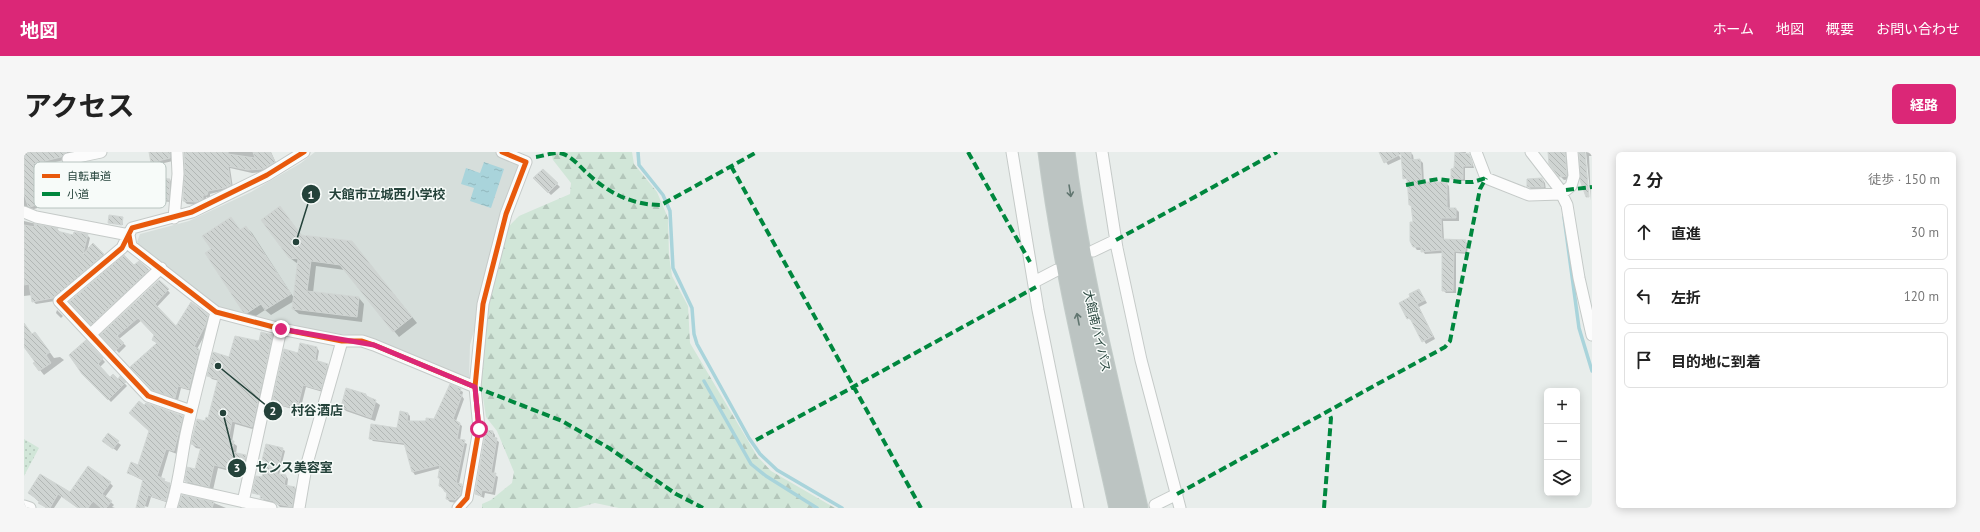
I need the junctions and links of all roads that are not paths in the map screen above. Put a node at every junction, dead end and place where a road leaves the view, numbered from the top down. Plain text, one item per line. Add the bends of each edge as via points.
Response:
1 (101, 152) edge
2 (177, 152) edge
3 (304, 152) edge
4 (502, 152) edge
5 (1012, 152) edge
6 (1049, 152) edge
7 (1064, 152) edge
8 (1102, 152) edge
9 (1476, 152) edge
10 (1531, 152) edge
11 (1572, 152) edge
12 (288, 156) edge
13 (68, 160) dead end
14 (1561, 194) junction
15 (24, 212) edge
16 (174, 218) junction
17 (129, 235) junction
18 (1116, 240) junction
19 (1093, 251) dead end
20 (161, 268) junction
21 (1057, 270) dead end
22 (1034, 282) junction
23 (216, 312) junction
24 (281, 329) junction
25 (91, 334) junction
26 (1592, 335) edge
27 (342, 341) junction
28 (1084, 349) junction
29 (475, 387) junction
30 (191, 411) junction
31 (178, 487) junction
32 (1177, 494) junction
33 (243, 502) junction
34 (24, 506) edge
35 (1146, 507) edge
36 (30, 508) edge
37 (171, 508) edge
38 (271, 508) edge
39 (299, 508) edge
40 (458, 508) edge
41 (1078, 508) edge
42 (1114, 508) edge
43 (1120, 508) edge
44 (1180, 508) edge

1 - 13 street
2 - 16 street
3 - 12 street
4 - 29 street via 526,162 506,214 483,304
5 - 22 street
28 -> 6 highway, 大館南バイパス
7 -> 35 highway, 大館南バイパス via 1078,238 1108,381
8 - 18 street
9 - 14 street via 1486,178 1529,195
10 - 14 street
11 - 14 street via 1574,176 1571,186
12 - 16 street via 267,175 192,212
14 - 26 street via 1567,205 1579,278
15 - 17 street via 36,217
16 - 17 street via 132,228
17 - 20 street via 131,246
17 - 25 street via 122,248 59,301
18 - 19 street
18 - 32 street via 1142,360
20 - 23 street
20 - 25 street
21 - 22 street
22 - 41 street via 1048,368
23 - 24 street
23 - 30 street
24 - 27 street
24 - 33 street
25 - 30 street via 148,396
27 - 29 street via 362,341 374,345
27 - 39 street via 306,468
28 - 42 highway
28 - 43 highway, 大館南バイパス
29 - 40 street via 479,429 468,498
30 - 31 street
31 - 33 street
31 - 37 street
32 - 35 street
32 - 44 street
33 - 38 street
34 - 36 street

